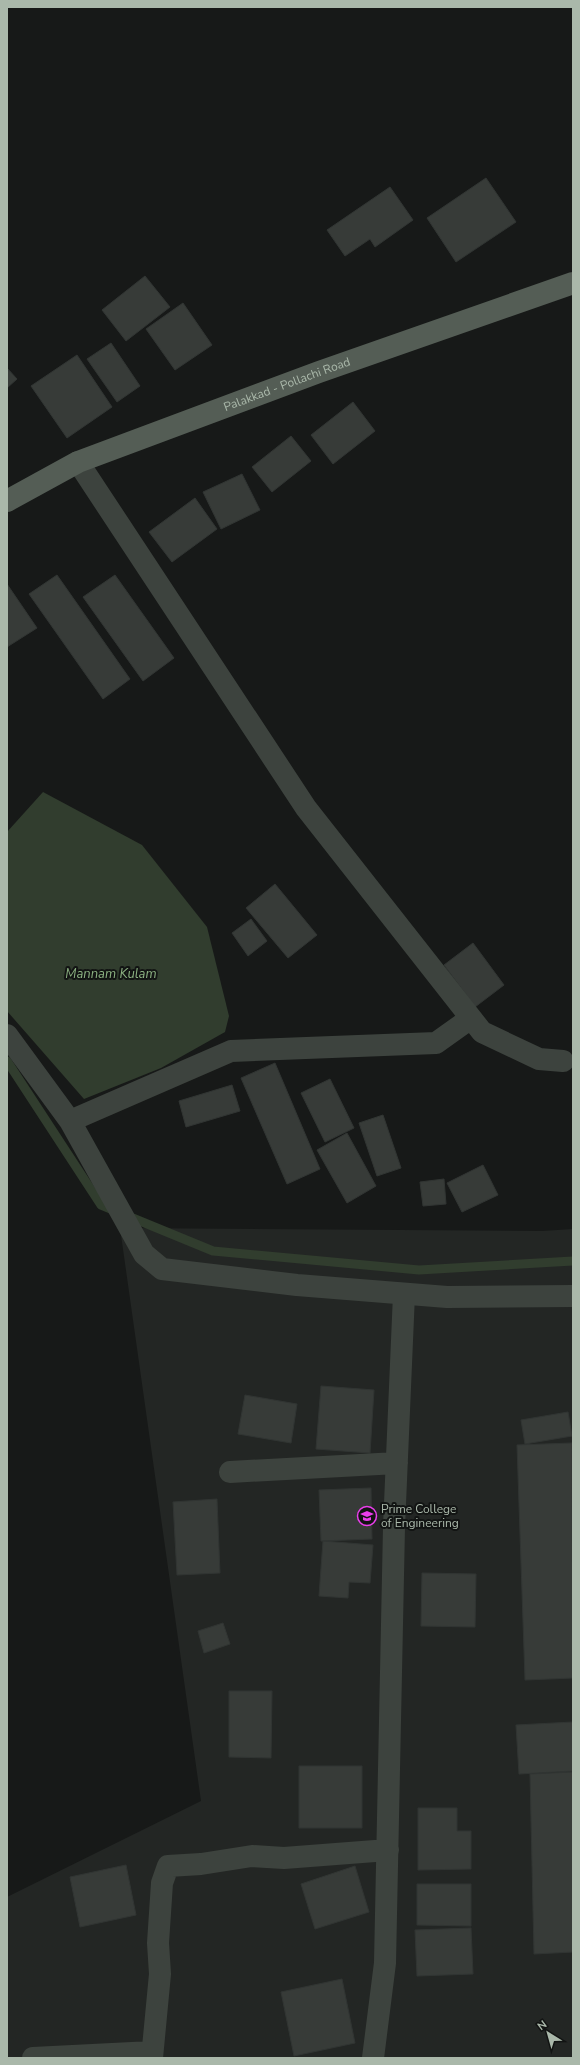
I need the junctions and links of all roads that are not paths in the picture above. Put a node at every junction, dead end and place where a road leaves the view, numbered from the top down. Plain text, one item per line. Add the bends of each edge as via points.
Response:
1 (573, 283) edge
2 (78, 462) junction
3 (7, 501) edge
4 (471, 1018) junction
5 (7, 1035) edge
6 (563, 1061) dead end
7 (70, 1121) junction
8 (404, 1294) junction
9 (573, 1296) edge
10 (397, 1463) junction
11 (230, 1472) dead end
12 (388, 1850) junction
13 (152, 2055) edge
14 (34, 2058) edge
15 (373, 2058) edge

1 - 2 main road, Palakkad - Pollachi Road via 319,372
2 - 3 main road, Palakkad - Pollachi Road
2 - 4 street via 306,808
4 - 6 street via 482,1032 539,1059
4 - 7 street via 436,1043 231,1051
5 - 7 street
7 - 8 street via 144,1254 162,1269 297,1285
8 - 9 street via 446,1297
8 - 10 street
10 - 11 street
10 - 12 street
12 - 13 street via 284,1858 252,1856 202,1864 168,1866 162,1883 158,1943 160,1974
12 - 15 street via 385,1963
13 - 14 street

